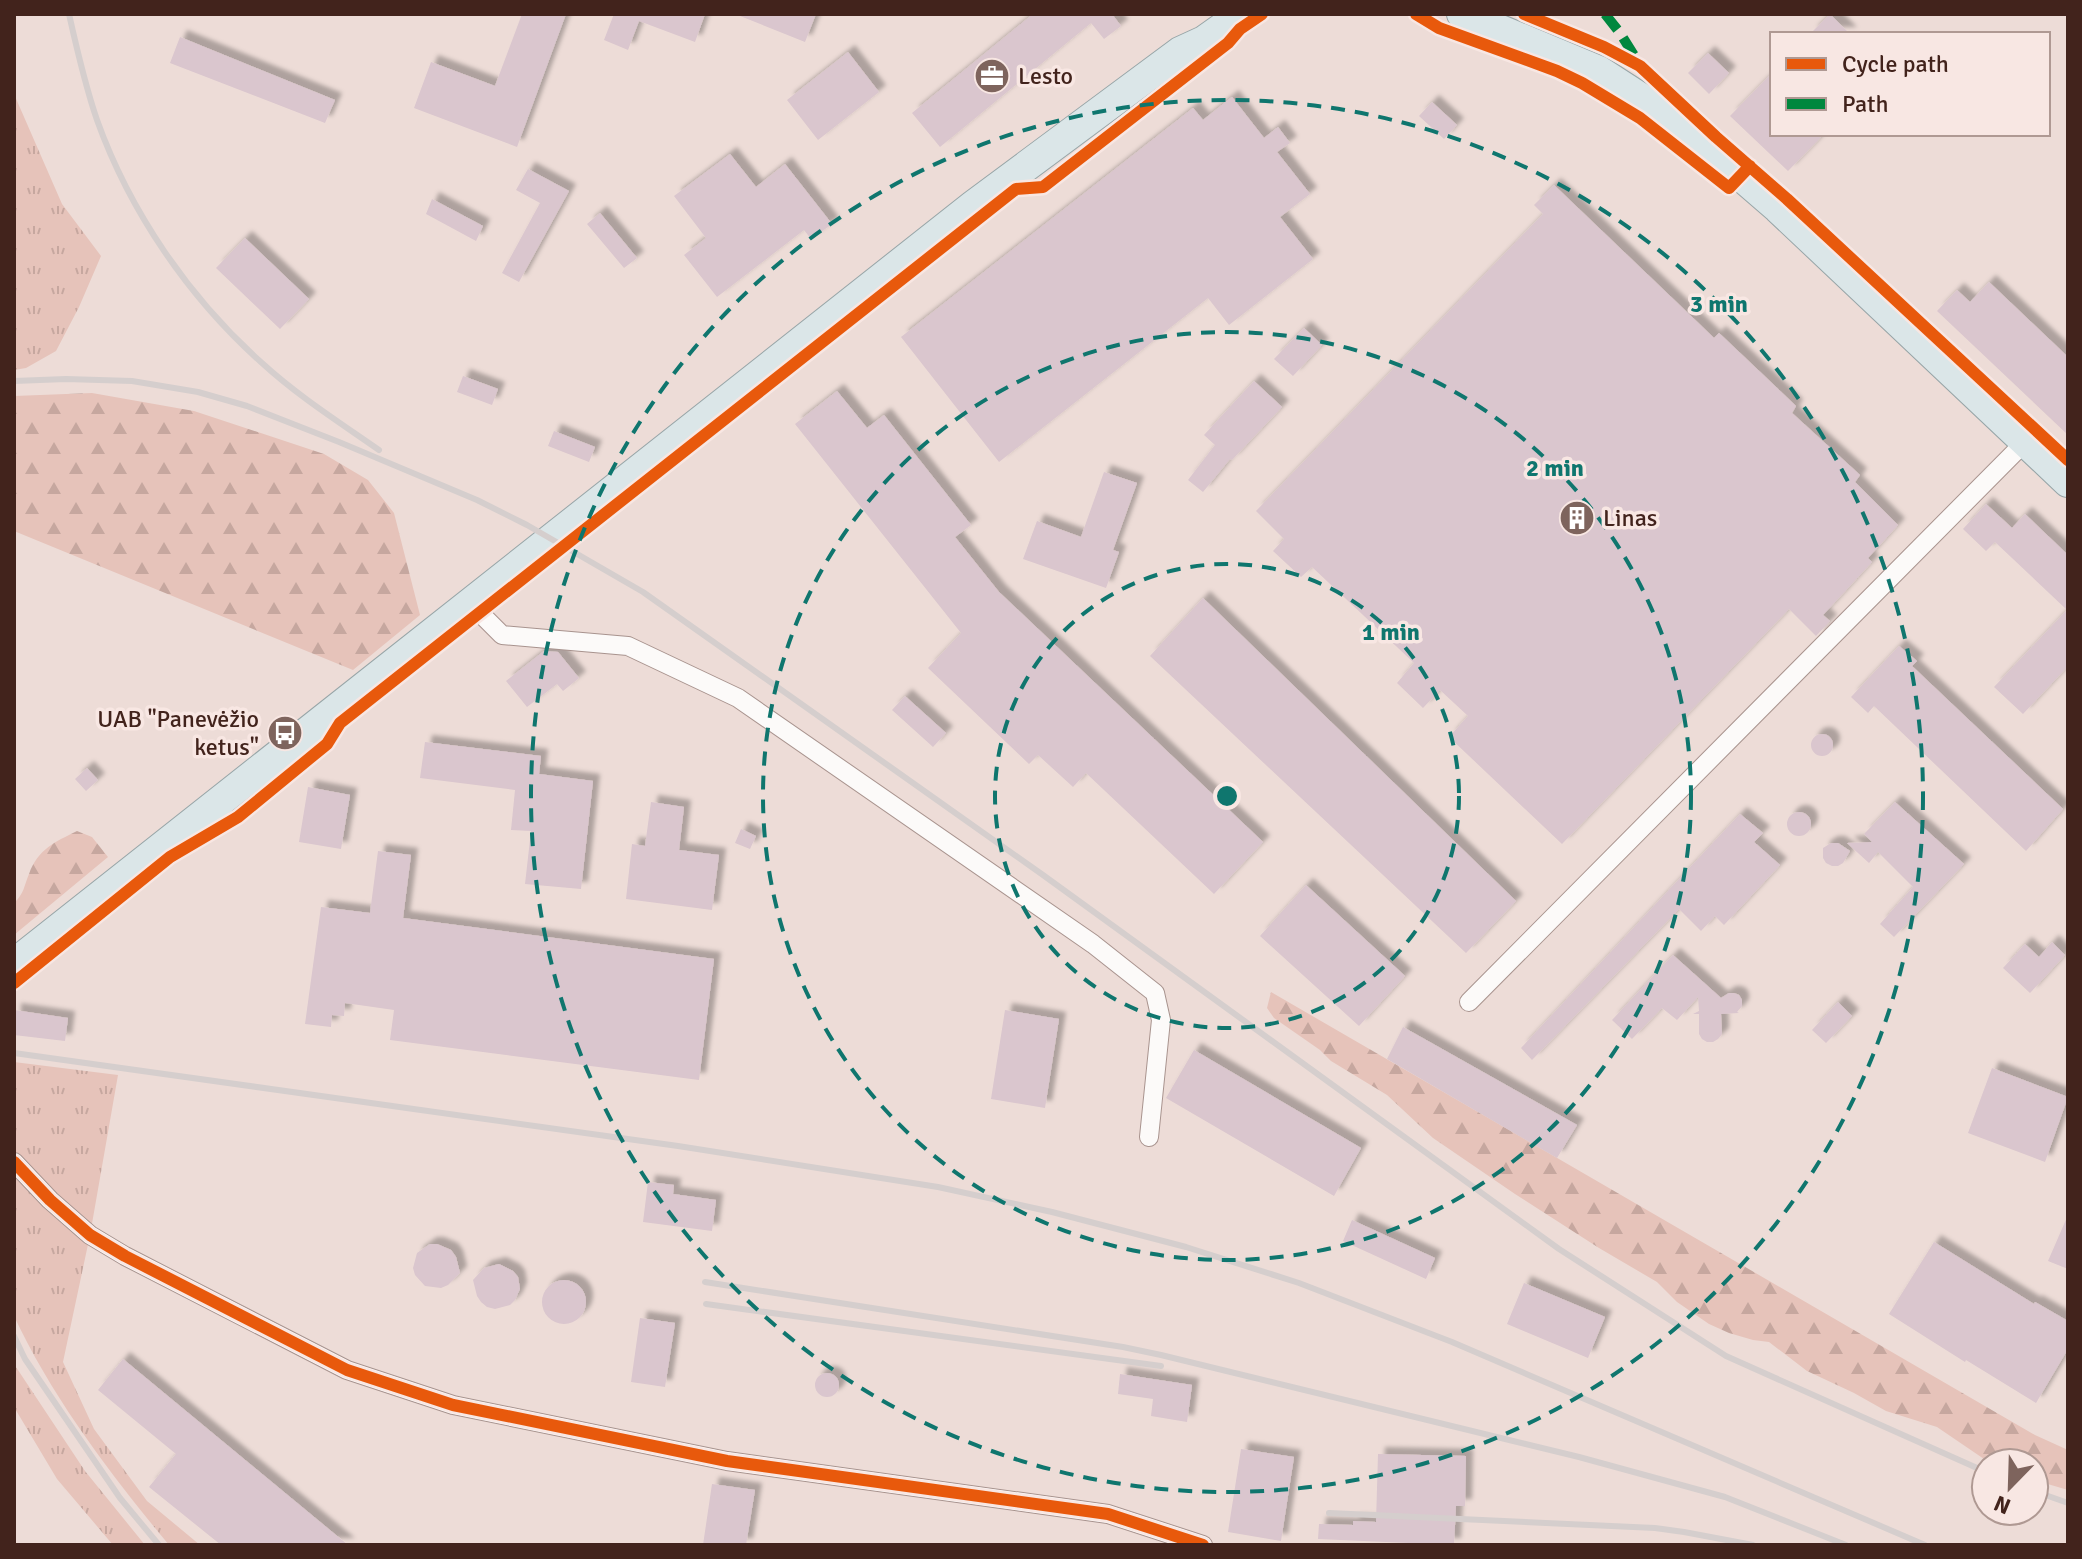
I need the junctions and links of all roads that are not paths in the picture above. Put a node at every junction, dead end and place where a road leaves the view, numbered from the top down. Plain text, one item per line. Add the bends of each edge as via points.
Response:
1 (1242, 14) edge
2 (1462, 14) edge
3 (1496, 14) edge
4 (1200, 28) edge
5 (1528, 40) junction
6 (2025, 442) junction
7 (2068, 482) edge
8 (470, 603) junction
9 (14, 964) edge
10 (1469, 1002) dead end
11 (1149, 1137) dead end
12 (14, 1162) edge
13 (1203, 1545) edge

1 - 4 main road via 1204,41
2 - 5 main road
3 - 5 main road
4 - 8 main road
5 - 6 main road via 1599,71 1704,144
6 - 7 main road
6 - 10 street
8 - 9 main road
8 - 11 street via 502,635 628,646 738,698 1130,973 1155,993 1161,1020
12 - 13 street via 90,1235 125,1256 347,1370 453,1405 727,1461 1108,1514

